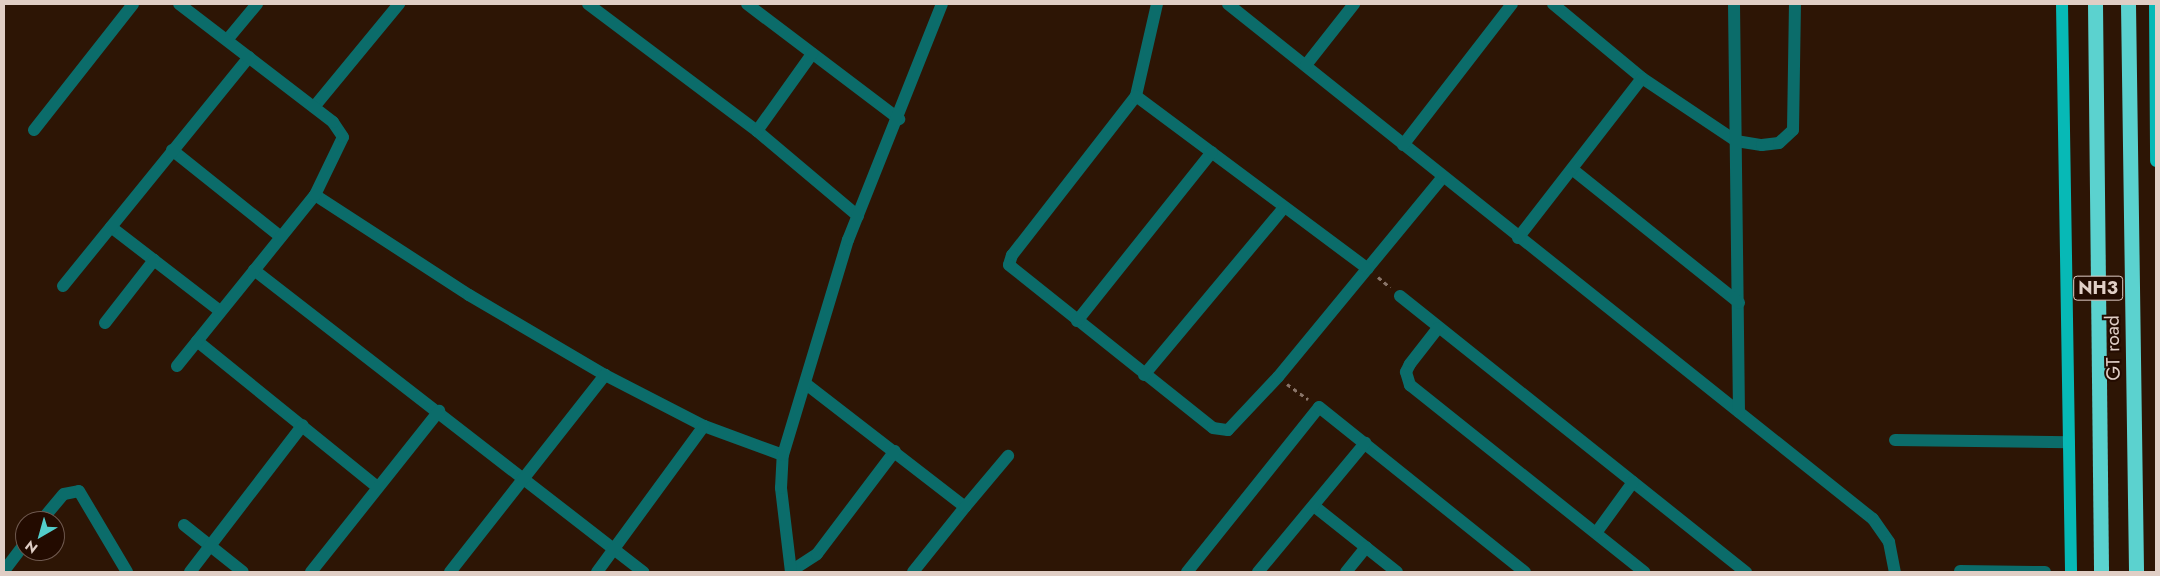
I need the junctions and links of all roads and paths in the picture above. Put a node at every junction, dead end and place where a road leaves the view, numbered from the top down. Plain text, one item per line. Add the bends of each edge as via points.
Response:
1 (133, 4) edge
2 (179, 4) edge
3 (257, 4) edge
4 (399, 4) edge
5 (588, 4) edge
6 (747, 4) edge
7 (942, 4) edge
8 (1157, 4) edge
9 (1228, 4) edge
10 (1354, 4) edge
11 (1512, 4) edge
12 (1553, 4) edge
13 (1734, 4) edge
14 (1795, 4) edge
15 (2062, 4) edge
16 (2095, 4) edge
17 (2128, 4) edge
18 (2155, 4) edge
19 (227, 40) junction
20 (812, 54) junction
21 (249, 58) junction
22 (1306, 65) junction
23 (1642, 78) junction
24 (1136, 96) junction
25 (314, 108) junction
26 (899, 119) junction
27 (34, 130) dead end
28 (757, 131) junction
29 (1736, 141) junction
30 (1403, 146) junction
31 (172, 150) junction
32 (1212, 152) junction
33 (2156, 161) edge
34 (1572, 169) junction
35 (1442, 178) junction
36 (315, 195) junction
37 (1283, 209) junction
38 (858, 216) junction
39 (111, 227) junction
40 (281, 237) junction
41 (1518, 238) junction
42 (154, 260) junction
43 (1368, 269) junction
44 (254, 270) junction
45 (63, 286) dead end
46 (1400, 296) joint
47 (1739, 303) junction
48 (220, 311) junction
49 (1077, 322) junction
50 (105, 323) dead end
51 (1438, 328) junction
52 (197, 341) junction
53 (177, 366) dead end
54 (605, 375) junction
55 (1144, 375) junction
56 (1278, 377) junction
57 (806, 384) junction
58 (1319, 407) junction
59 (439, 410) junction
60 (1739, 412) junction
61 (302, 425) junction
62 (704, 426) junction
63 (1895, 440) dead end
64 (2069, 442) junction
65 (1365, 443) junction
66 (895, 451) junction
67 (782, 455) junction
68 (1008, 456) dead end
69 (526, 478) junction
70 (1633, 482) junction
71 (377, 487) junction
72 (1314, 506) junction
73 (965, 507) junction
74 (50, 511) edge
75 (184, 525) dead end
76 (1596, 533) junction
77 (210, 547) junction
78 (1366, 547) junction
79 (614, 549) junction
80 (15, 556) edge
81 (4, 571) edge
82 (1960, 571) dead end
83 (127, 572) edge
84 (190, 572) edge
85 (243, 572) edge
86 (311, 572) edge
87 (450, 572) edge
88 (597, 572) edge
89 (644, 572) edge
90 (791, 572) edge
91 (913, 572) edge
92 (1187, 572) edge
93 (1258, 572) edge
94 (1346, 572) edge
95 (1396, 572) edge
96 (1525, 572) edge
97 (1644, 572) edge
98 (1746, 572) edge
99 (1895, 572) edge
100 (2045, 572) edge
101 (2071, 572) edge
102 (2100, 572) edge
103 (2136, 572) edge

1 - 27 street
2 - 19 street
3 - 19 street
4 - 25 street
5 - 28 street
6 - 20 street
7 - 26 street
8 - 24 street
9 - 22 street
10 - 22 street
11 - 30 street
12 - 23 street
13 - 29 street
14 - 29 street via 1793,130 1779,143
15 - 64 main road
16 - 102 highway, GT road / NH3
17 - 103 highway, GT road / NH3
18 - 33 main road
19 - 21 street
20 - 26 street
20 - 28 street
21 - 25 street
21 - 31 street
22 - 30 street
23 - 29 street
23 - 34 street
24 - 32 street
24 - 49 street via 1009,261 1016,272
25 - 36 street via 343,137
26 - 38 street
28 - 38 street
29 - 47 street
30 - 35 street
31 - 39 street
31 - 40 street
32 - 37 street
32 - 49 street
34 - 41 street
34 - 47 street
35 - 41 street
35 - 43 street
36 - 40 street
36 - 54 street via 468,296
37 - 43 street
37 - 55 street
38 - 57 street
39 - 42 street
39 - 45 street
40 - 44 street
41 - 60 street
42 - 48 street
42 - 50 street
43 - 46 path
43 - 56 street
44 - 48 street
44 - 59 street
46 - 51 street
47 - 60 street
48 - 52 street
49 - 55 street
51 - 70 street
51 - 76 street via 1406,372 1410,385
52 - 53 street
52 - 61 street
54 - 62 street
54 - 69 street
55 - 56 street via 1222,432 1235,424
56 - 58 path
57 - 66 street
57 - 67 street
58 - 65 street
58 - 92 street
59 - 69 street
59 - 71 street
60 - 99 street via 1873,519 1889,542
61 - 71 street
61 - 77 street
62 - 67 street
62 - 79 street
63 - 64 street
64 - 101 main road
65 - 72 street
65 - 96 street
66 - 73 street
66 - 90 street via 817,554
67 - 90 street
68 - 73 street
69 - 79 street
69 - 87 street
70 - 76 street
70 - 98 street
71 - 86 street
72 - 78 street
72 - 93 street
73 - 91 street
74 - 83 street via 64,494 79,491
75 - 77 street
76 - 97 street
77 - 84 street
77 - 85 street
78 - 94 street
78 - 95 street
79 - 88 street
79 - 89 street
80 - 81 street
82 - 100 street

